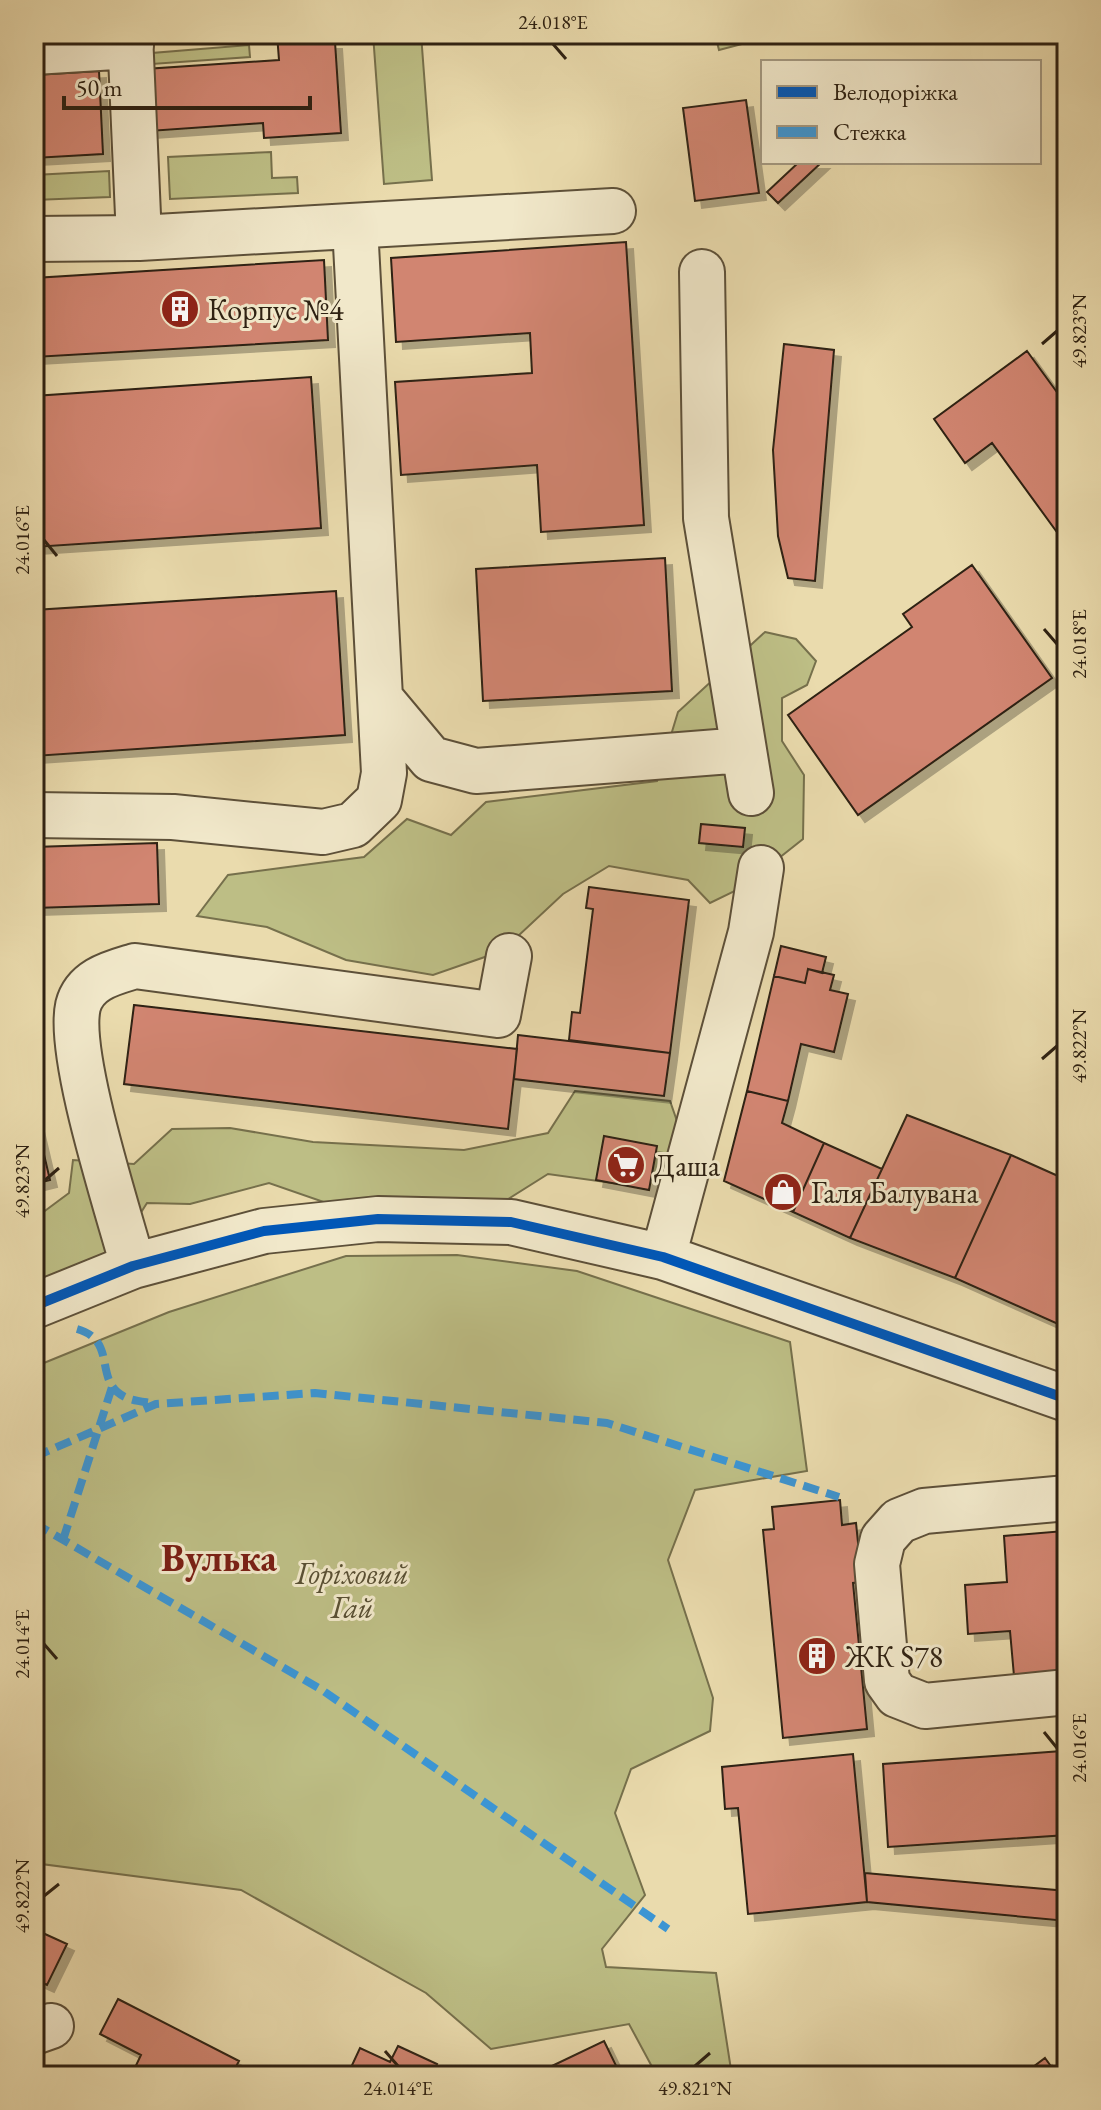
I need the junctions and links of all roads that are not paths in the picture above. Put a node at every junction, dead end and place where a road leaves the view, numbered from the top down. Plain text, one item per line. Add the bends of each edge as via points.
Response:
1 (131, 40) edge
2 (34, 52) edge
3 (613, 211) dead end
4 (355, 226) junction
5 (139, 238) junction
6 (34, 239) edge
7 (702, 272) dead end
8 (380, 698) junction
9 (743, 750) junction
10 (751, 793) dead end
11 (34, 815) edge
12 (761, 868) dead end
13 (509, 956) dead end
14 (663, 1257) junction
15 (133, 1266) junction
16 (34, 1306) edge
17 (1067, 1399) edge
18 (1067, 1498) edge
19 (1067, 1692) edge

1 - 2 street
1 - 5 street
3 - 4 street
4 - 5 street
4 - 8 street
5 - 6 street
7 - 9 street via 706,518
8 - 9 street via 431,759 476,771
8 - 11 street via 384,773 379,800 353,825 323,832 173,817
9 - 10 street
12 - 14 street via 751,932
13 - 15 street via 498,1015 135,966 99,976 78,1005 78,1055
14 - 15 street via 511,1222 378,1219 264,1231
14 - 17 street
15 - 16 street
18 - 19 street via 924,1511 899,1521 883,1539 877,1564 887,1681 897,1695 925,1706

